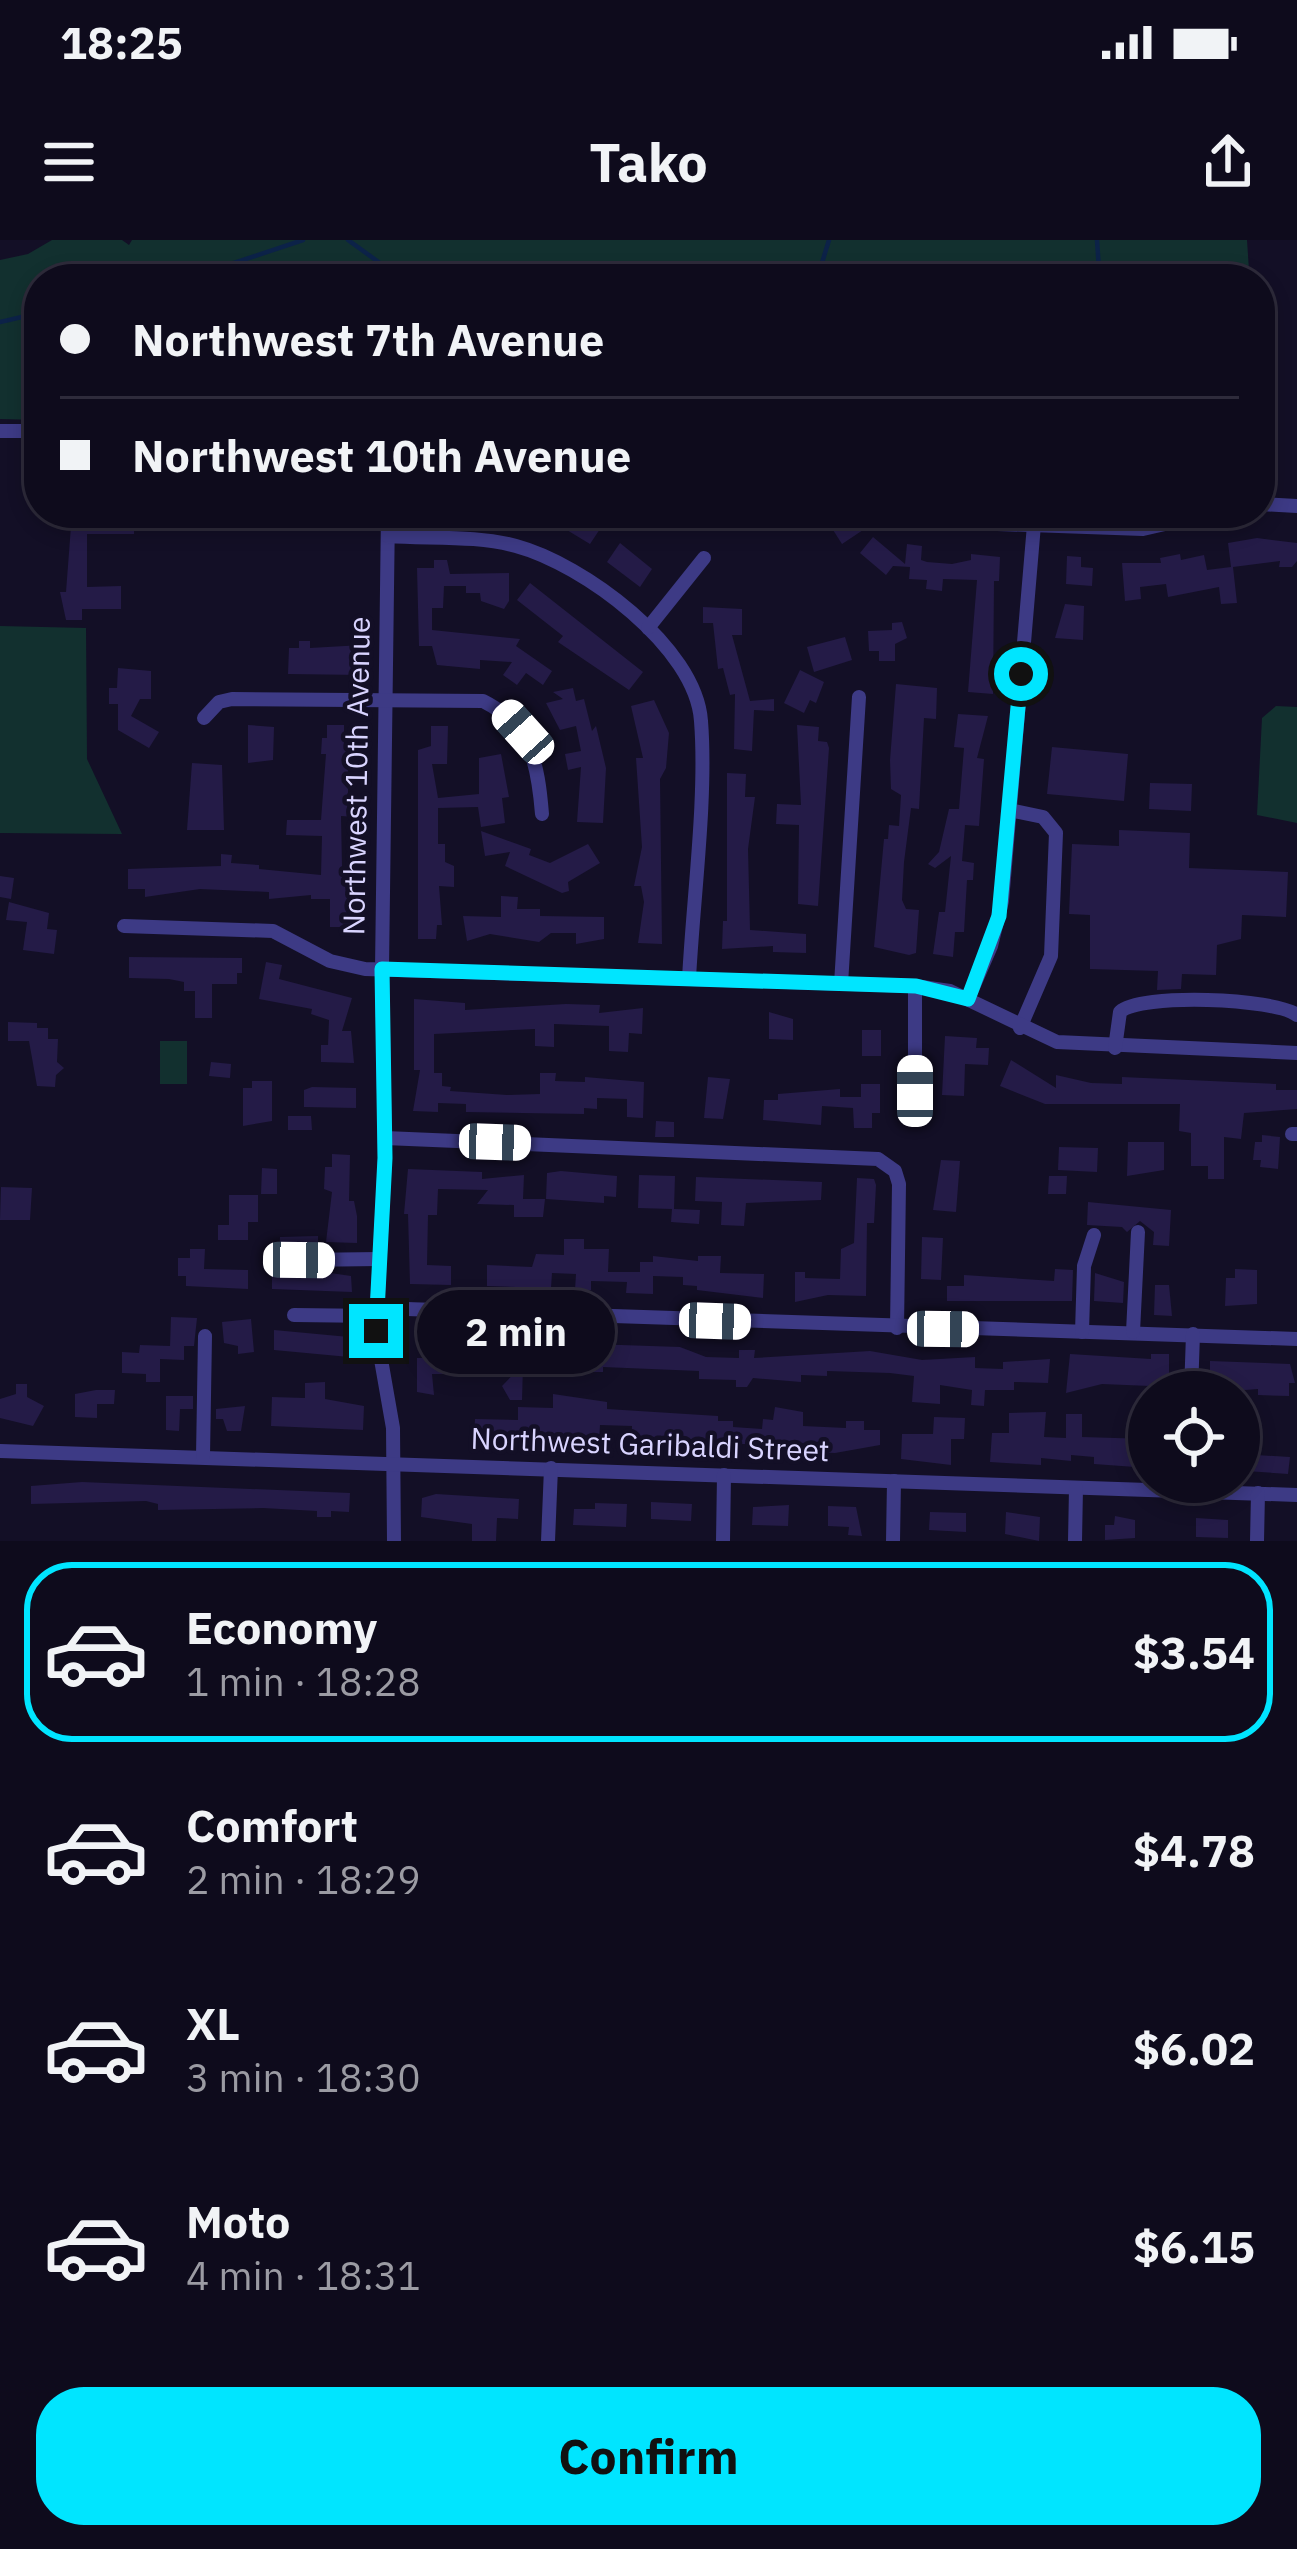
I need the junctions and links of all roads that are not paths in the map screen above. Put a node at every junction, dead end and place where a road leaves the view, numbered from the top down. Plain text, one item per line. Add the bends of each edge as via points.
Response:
1 (388, 528) edge
2 (1034, 528) edge
3 (388, 536) junction
4 (704, 558) dead end
5 (648, 628) junction
6 (386, 696) junction
7 (859, 698) dead end
8 (204, 718) dead end
9 (1009, 810) junction
10 (542, 814) dead end
11 (124, 926) dead end
12 (382, 969) junction
13 (689, 979) junction
14 (841, 984) junction
15 (916, 986) junction
16 (968, 999) junction
17 (1297, 1015) edge
18 (1019, 1028) junction
19 (1115, 1048) junction
20 (1297, 1053) edge
21 (915, 1091) dead end
22 (385, 1138) junction
23 (1138, 1232) dead end
24 (1094, 1235) dead end
25 (380, 1259) junction
26 (299, 1260) dead end
27 (377, 1312) junction
28 (294, 1315) dead end
29 (897, 1328) junction
30 (1082, 1331) junction
31 (1133, 1332) junction
32 (1193, 1334) junction
33 (205, 1336) dead end
34 (1297, 1339) edge
35 (1192, 1371) edge
36 (0, 1451) edge
37 (203, 1456) junction
38 (394, 1462) junction
39 (550, 1468) junction
40 (724, 1474) junction
41 (894, 1480) junction
42 (1128, 1487) edge
43 (1076, 1488) junction
44 (1260, 1493) edge
45 (1297, 1495) edge
46 (1258, 1503) edge
47 (394, 1541) edge
48 (548, 1541) edge
49 (723, 1541) edge
50 (893, 1541) edge
51 (1076, 1541) edge
52 (1257, 1541) edge

1 - 3 street, Northwest 10th Avenue
2 - 9 street
3 - 5 street via 510,544 560,560
3 - 6 street, Northwest 10th Avenue
4 - 5 street
5 - 13 street via 683,669 701,720
6 - 8 street via 232,699
6 - 10 street via 465,698 506,712 534,754
6 - 12 street, Northwest 10th Avenue
7 - 14 street
9 - 16 street via 999,916
9 - 18 street via 1043,817 1056,840 1051,956
11 - 12 street via 273,931 340,965
12 - 13 street
12 - 22 street, Northwest 10th Avenue
13 - 14 street
14 - 15 street
15 - 16 street
15 - 21 street
16 - 18 street
17 - 19 street via 1267,1004 1138,1001 1120,1012
18 - 19 street
19 - 20 street
22 - 25 street, Northwest 10th Avenue
22 - 29 street via 822,1154 890,1166 899,1184
23 - 31 street
24 - 30 street via 1084,1266
25 - 26 street
25 - 27 street, Northwest 10th Avenue
27 - 28 street
27 - 29 street
27 - 38 street, Northwest 10th Avenue
29 - 30 street
30 - 31 street
31 - 32 street
32 - 34 street
32 - 35 street
33 - 37 street
36 - 37 street, Northwest Garibaldi Street
37 - 38 street, Northwest Garibaldi Street
38 - 39 street, Northwest Garibaldi Street
38 - 47 street, Northwest 10th Avenue
39 - 40 street, Northwest Garibaldi Street
39 - 48 street
40 - 41 street, Northwest Garibaldi Street
40 - 49 street
41 - 43 street, Northwest Garibaldi Street
41 - 50 street
42 - 43 street, Northwest Garibaldi Street
43 - 51 street
44 - 45 street, Northwest Garibaldi Street
46 - 52 street

